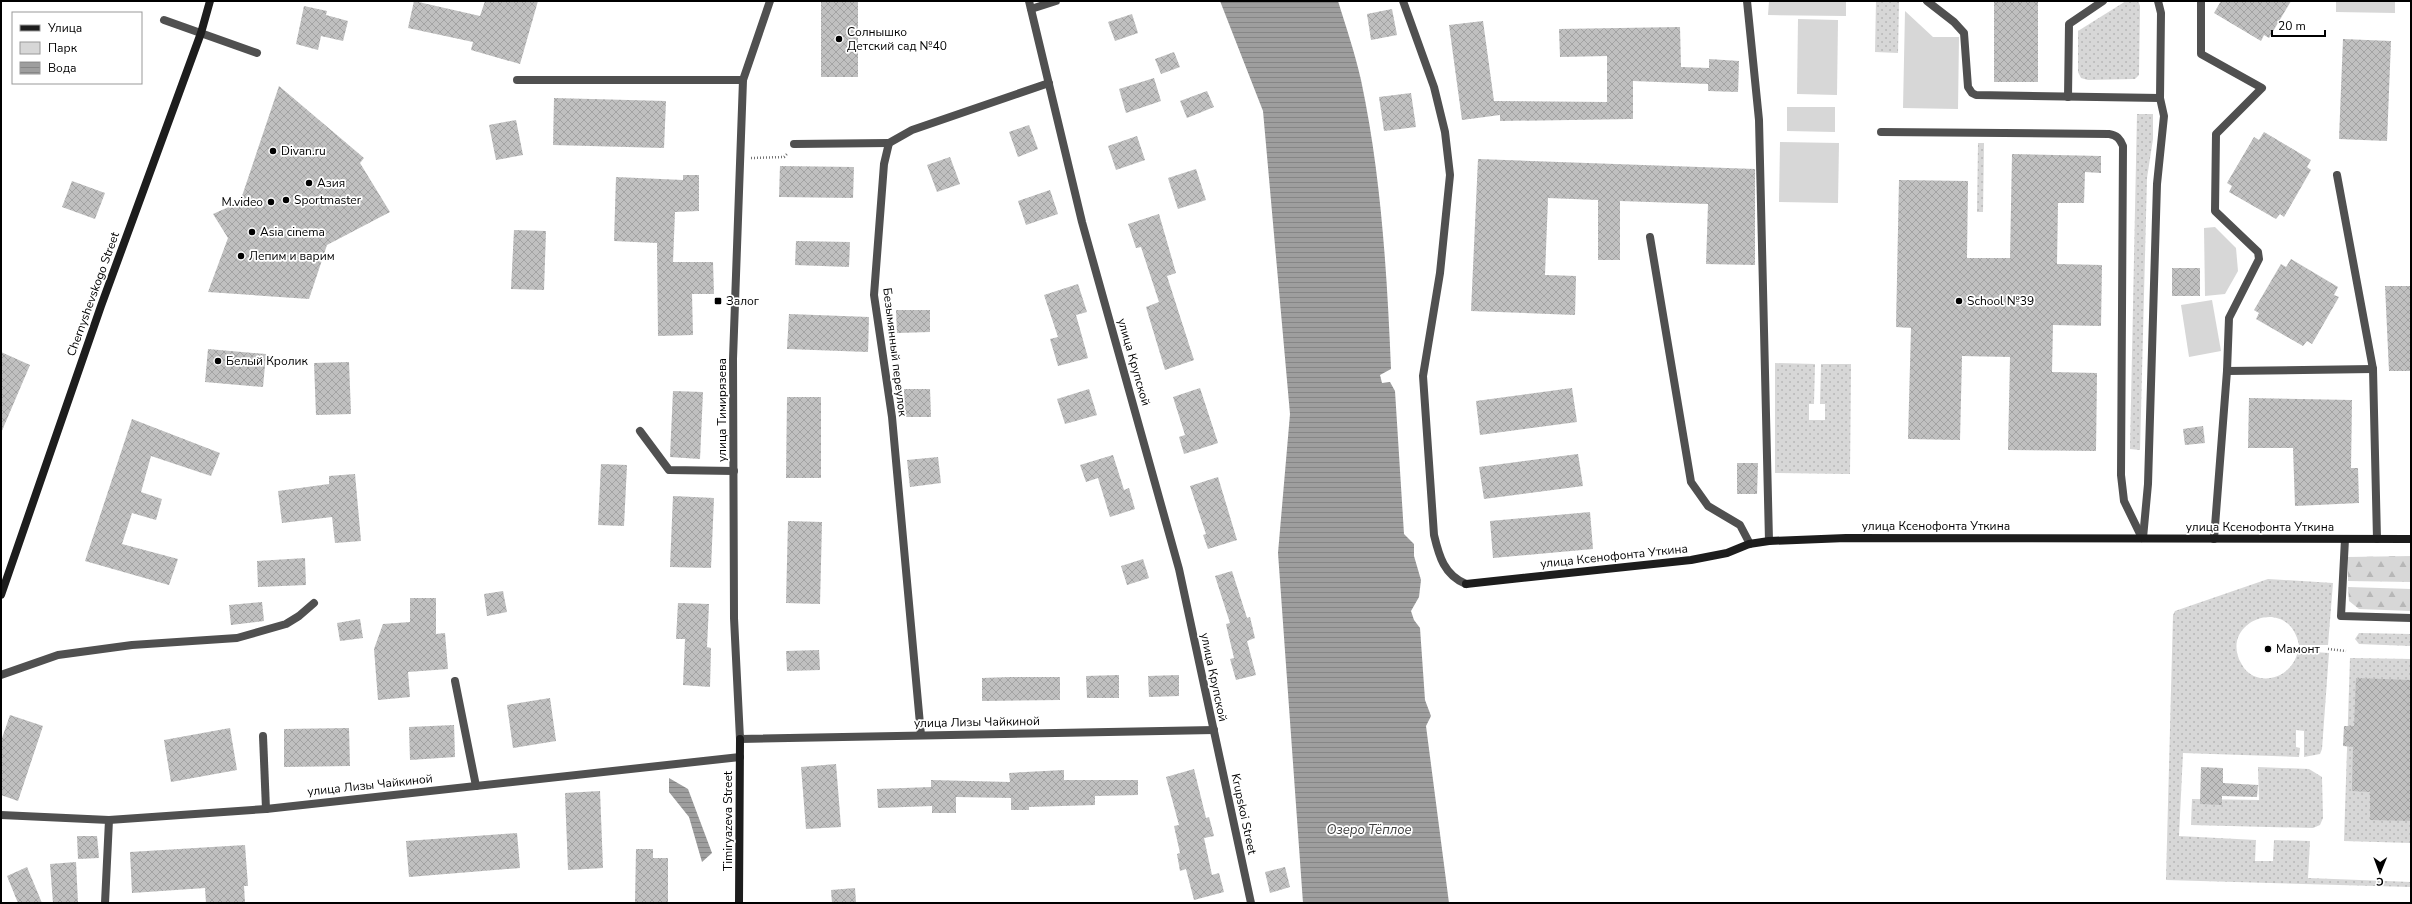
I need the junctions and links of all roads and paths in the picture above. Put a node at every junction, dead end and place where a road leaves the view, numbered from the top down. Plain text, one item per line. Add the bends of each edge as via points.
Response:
1 (210, 1) edge
2 (770, 1) edge
3 (1056, 1) edge
4 (1403, 1) edge
5 (1747, 1) edge
6 (1927, 1) edge
7 (2103, 1) edge
8 (2158, 1) edge
9 (2201, 1) edge
10 (1030, 5) edge
11 (164, 20) dead end
12 (201, 33) junction
13 (257, 53) dead end
14 (517, 80) dead end
15 (743, 80) junction
16 (1049, 83) junction
17 (2068, 97) junction
18 (2160, 98) junction
19 (1881, 132) dead end
20 (889, 143) junction
21 (794, 144) joint
22 (740, 158) junction
23 (2337, 175) dead end
24 (1650, 237) dead end
25 (2373, 369) junction
26 (2227, 371) junction
27 (640, 431) dead end
28 (734, 471) junction
29 (2142, 538) junction
30 (2214, 539) junction
31 (2345, 539) junction
32 (2377, 539) junction
33 (2411, 539) edge
34 (1769, 541) junction
35 (1750, 544) junction
36 (1, 595) edge
37 (314, 603) dead end
38 (2411, 618) edge
39 (2328, 649) dead end
40 (2346, 651) dead end
41 (1, 675) edge
42 (455, 681) dead end
43 (1214, 730) junction
44 (921, 735) junction
45 (263, 736) dead end
46 (740, 739) junction
47 (740, 757) junction
48 (476, 786) junction
49 (266, 809) junction
50 (1, 815) edge
51 (109, 820) junction
52 (105, 903) edge
53 (739, 903) edge
54 (1251, 903) edge

1 - 12 street, Chernyshevskogo Street
2 - 15 street, улица Тимирязева
3 - 10 street
4 - 35 street, улица Ксенофонта Уткина via 1434,88 1445,132 1450,175 1440,273 1423,376 1434,535 1439,558 1450,574 1466,584 1692,560 1727,553
5 - 34 street via 1759,120
6 - 17 street via 1964,33 1968,86 1972,93
7 - 17 street via 2069,24
8 - 18 street via 2161,13
9 - 26 street via 2201,54 2262,88 2216,134 2215,211 2258,252 2260,259 2229,318
10 - 16 street, улица Крупской
11 - 12 street
12 - 13 street
12 - 36 street, Chernyshevskogo Street via 93,329
14 - 15 street
15 - 22 street, улица Тимирязева
16 - 20 street via 912,130
16 - 43 street, улица Крупской via 1082,222 1179,569
17 - 18 street
18 - 29 street via 2164,116 2157,184 2148,484
19 - 29 street via 2115,134 2120,139 2123,146 2121,475 2124,501
20 - 21 street
20 - 44 street, Безымянный переулок via 884,164 874,295 892,417
21 - 22 path via 784,157
22 - 28 street, улица Тимирязева via 734,359
23 - 25 street
24 - 35 street via 1691,482 1708,506 1740,525
25 - 26 street
25 - 32 street
26 - 30 street
27 - 28 street via 669,470
28 - 46 street, улица Тимирязева via 734,618
29 - 30 street, улица Ксенофонта Уткина
29 - 34 street, улица Ксенофонта Уткина via 1886,537
30 - 31 street, улица Ксенофонта Уткина
31 - 32 street, улица Ксенофонта Уткина
31 - 38 street via 2340,616
32 - 33 street, улица Ксенофонта Уткина
34 - 35 street, улица Ксенофонта Уткина
37 - 41 street via 286,624 236,638 132,645 58,655
39 - 40 path
42 - 48 street
43 - 44 street, улица Лизы Чайкиной
43 - 54 street, Krupskoi Street
44 - 46 street, улица Лизы Чайкиной
45 - 49 street
46 - 47 street, Timiryazeva Street
47 - 48 street, улица Лизы Чайкиной
47 - 53 street, Timiryazeva Street
48 - 49 street, улица Лизы Чайкиной
49 - 51 street, улица Лизы Чайкиной
50 - 51 street, улица Лизы Чайкиной
51 - 52 street

